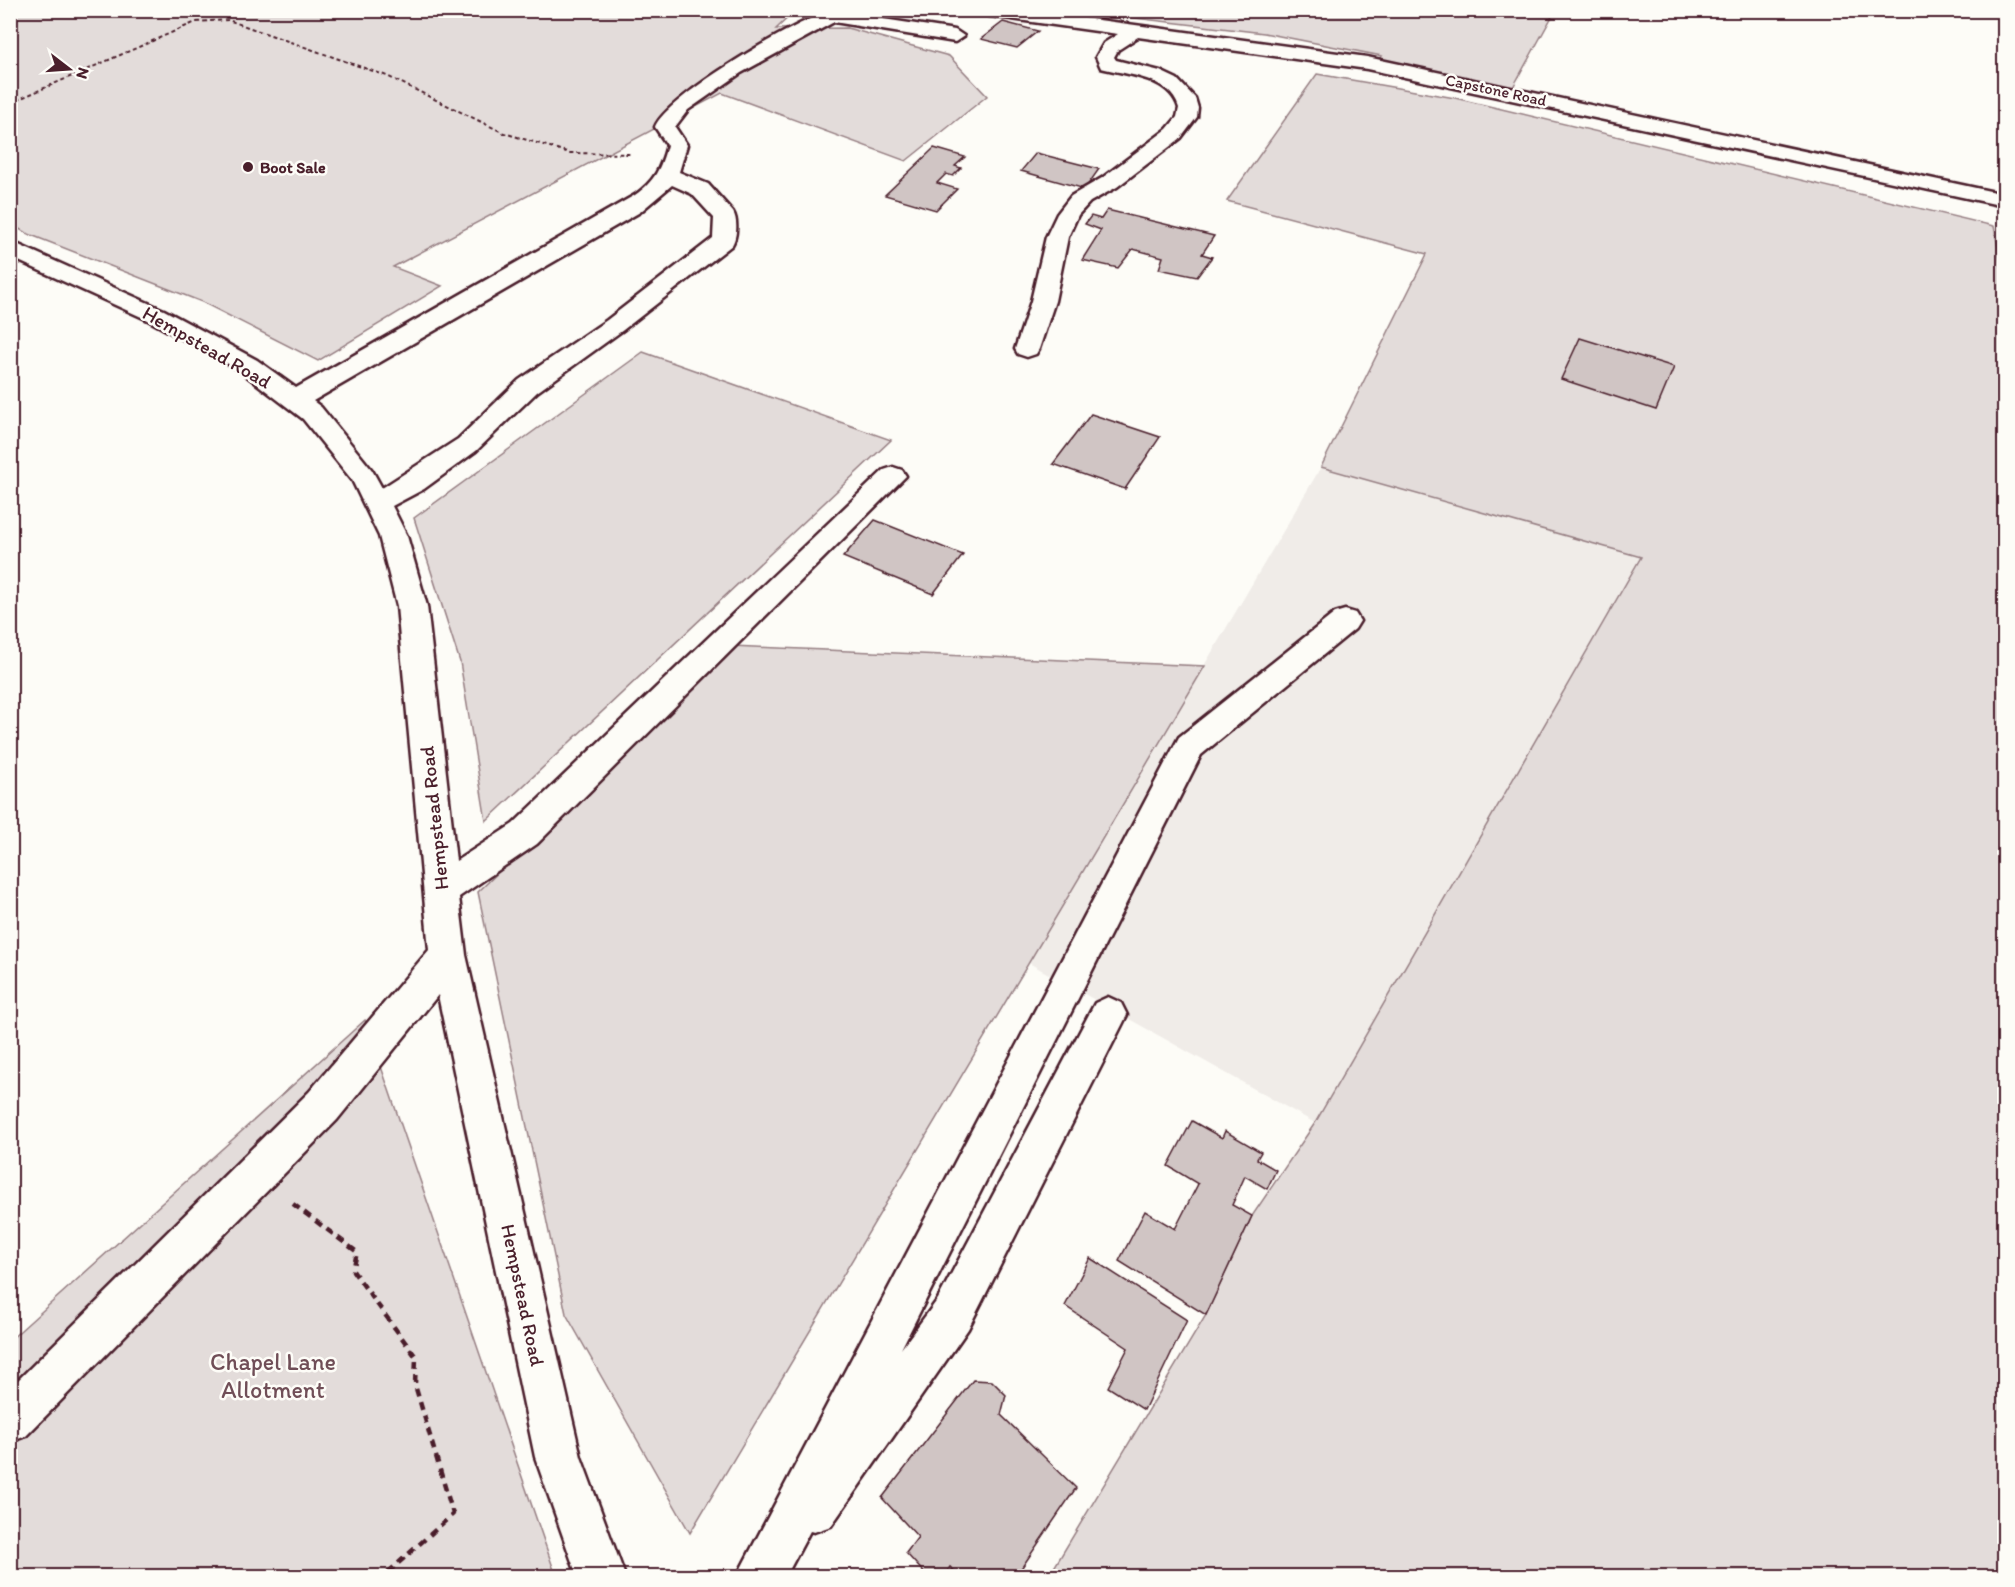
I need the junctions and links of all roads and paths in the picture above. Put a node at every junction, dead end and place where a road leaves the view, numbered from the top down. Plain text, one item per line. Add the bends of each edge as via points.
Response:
1 (983, 10) edge
2 (1133, 32) junction
3 (954, 36) dead end
4 (10, 103) edge
5 (672, 166) junction
6 (2004, 200) edge
7 (10, 248) edge
8 (1027, 349) dead end
9 (295, 399) junction
10 (893, 476) dead end
11 (376, 503) junction
12 (1345, 621) dead end
13 (441, 890) junction
14 (448, 956) junction
15 (1108, 1015) dead end
16 (254, 1175) junction
17 (10, 1420) edge
18 (384, 1576) edge
19 (601, 1576) edge
20 (761, 1576) edge
21 (767, 1576) edge

1 - 2 street, Capstone Road
2 - 6 street, Capstone Road via 1367,63
2 - 8 street via 1111,47 1105,57 1108,64 1160,78 1178,88 1189,114 1184,125 1168,138 1100,189 1077,201 1061,225
3 - 5 street via 831,16 734,69 681,106 665,127 677,145
4 - 5 path via 196,22 228,20 387,76 504,133 570,153
5 - 9 street via 659,188 632,207
5 - 11 street via 725,217 723,240 615,325 528,386 467,445
7 - 9 street, Hempstead Road via 156,315 248,365
9 - 11 street, Hempstead Road via 312,412 363,476
10 - 13 street via 525,834
11 - 13 street, Hempstead Road via 393,536 412,606
12 - 20 street via 1190,746
13 - 14 street, Hempstead Road
14 - 16 street via 322,1106
14 - 19 street, Hempstead Road via 558,1457
15 - 21 street via 953,1314
16 - 17 street
16 - 18 path via 357,1252 353,1271 416,1356 415,1385 453,1514

